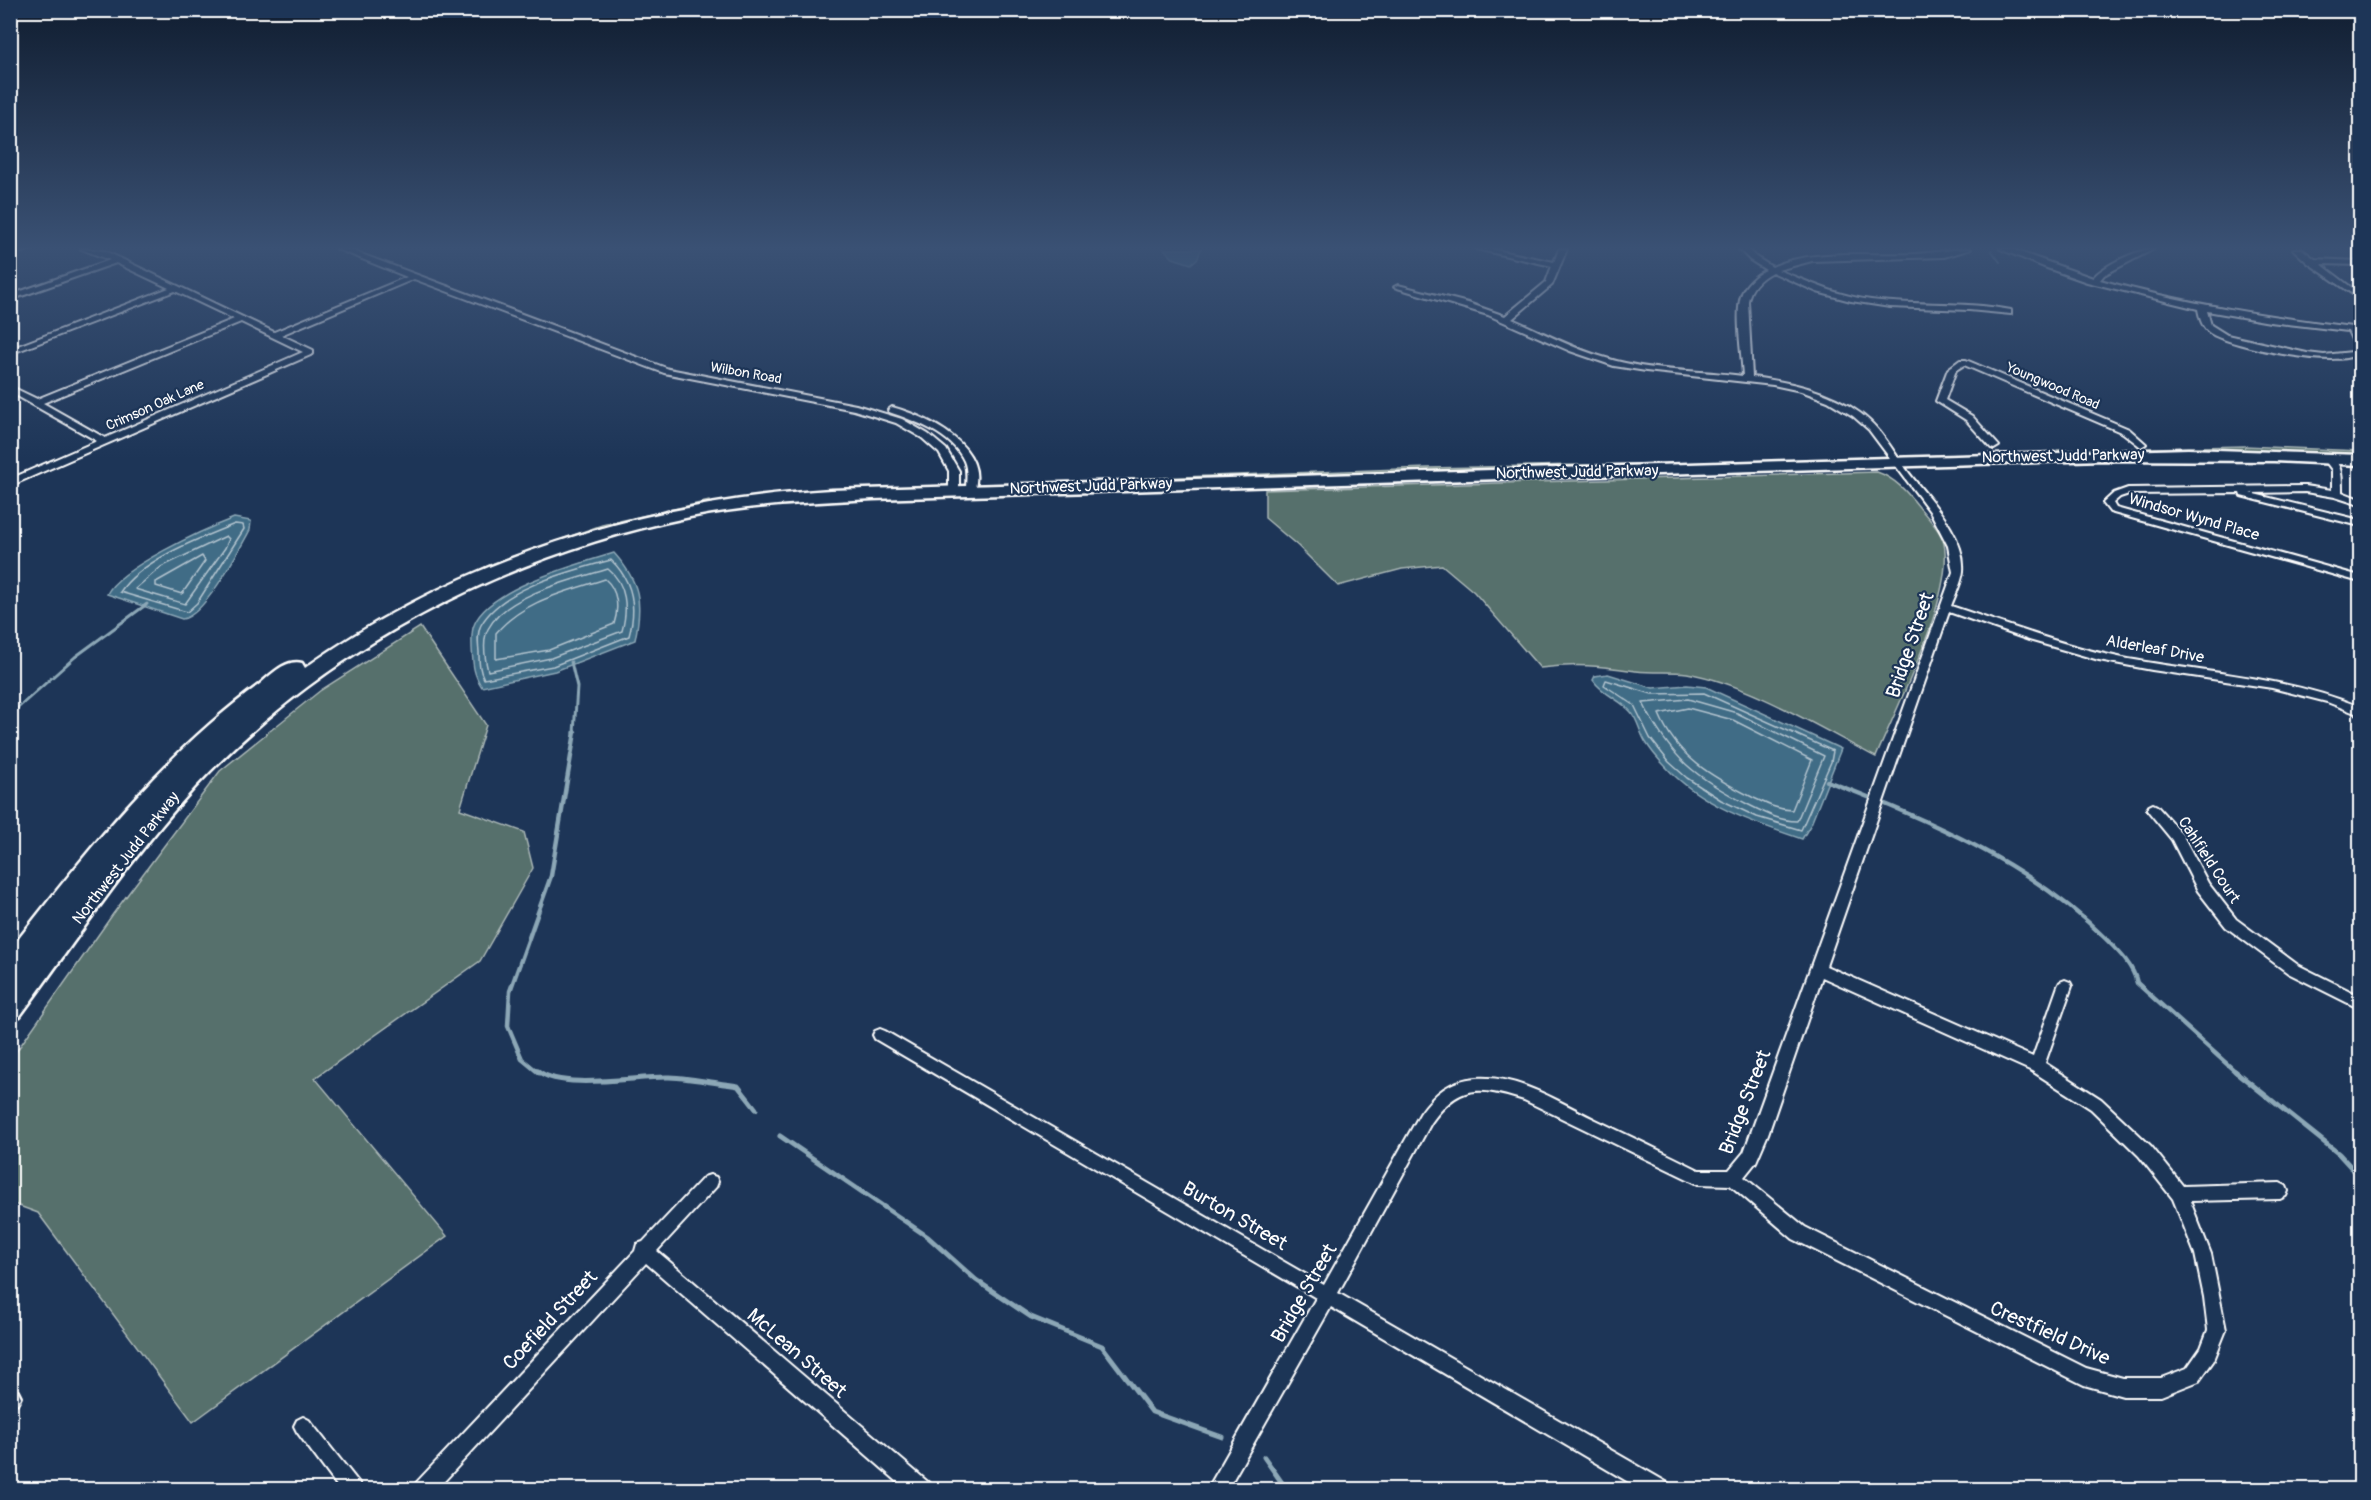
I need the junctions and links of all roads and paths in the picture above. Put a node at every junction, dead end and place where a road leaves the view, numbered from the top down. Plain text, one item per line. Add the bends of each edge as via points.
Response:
1 (96, 319) edge
2 (241, 319) joint
3 (312, 319) edge
4 (526, 319) edge
5 (1507, 319) edge
6 (1745, 319) edge
7 (2203, 319) edge
8 (2282, 319) edge
9 (2356, 330) edge
10 (274, 335) junction
11 (10, 352) edge
12 (1748, 381) junction
13 (10, 387) edge
14 (808, 398) junction
15 (38, 402) junction
16 (105, 442) junction
17 (2141, 444) junction
18 (1994, 447) junction
19 (2361, 448) edge
20 (1892, 457) junction
21 (2327, 458) junction
22 (2361, 460) edge
23 (10, 483) edge
24 (963, 485) junction
25 (2228, 490) junction
26 (2337, 494) junction
27 (2361, 502) edge
28 (2361, 524) edge
29 (2361, 579) edge
30 (1947, 608) junction
31 (2361, 711) edge
32 (2153, 809) dead end
33 (1817, 968) junction
34 (10, 970) edge
35 (2066, 986) dead end
36 (2361, 1003) edge
37 (10, 1008) edge
38 (880, 1035) dead end
39 (2037, 1066) junction
40 (1733, 1178) junction
41 (710, 1182) dead end
42 (2280, 1191) dead end
43 (2179, 1194) junction
44 (643, 1250) junction
45 (1329, 1294) junction
46 (303, 1426) dead end
47 (352, 1490) edge
48 (423, 1490) edge
49 (922, 1490) edge
50 (1216, 1490) edge
51 (1660, 1490) edge

1 - 11 street
2 - 10 street
2 - 15 street
3 - 10 street
4 - 14 street, Wilbon Road via 667,371
5 - 12 street, Bridge Street via 1582,353 1617,364
6 - 12 street
7 - 9 street via 2210,332 2224,338 2316,357 2355,354 2359,346
8 - 9 street
10 - 16 street, Crimson Oak Lane via 310,352
12 - 20 street, Bridge Street via 1803,389 1833,400 1864,420
13 - 15 street
14 - 24 street, Wilbon Road via 866,410 908,425 944,451
14 - 24 street, Wilbon Road via 871,404 921,421 943,434 969,462
15 - 16 street
16 - 23 street, Crimson Oak Lane
17 - 18 highway, Northwest Judd Parkway
17 - 18 street, Youngwood Road via 2126,432 1963,362 1952,369 1940,401 1969,418
17 - 19 highway, Northwest Judd Parkway
18 - 20 highway, Northwest Judd Parkway
20 - 21 highway, Northwest Judd Parkway via 2203,454
20 - 24 highway, Northwest Judd Parkway
20 - 30 street, Bridge Street via 1952,538 1958,572
21 - 22 highway, Northwest Judd Parkway
21 - 26 street via 2337,471
24 - 34 highway, Northwest Judd Parkway via 783,487 666,505 537,543 405,600 273,683 182,761 121,826
24 - 37 highway, Northwest Judd Parkway via 772,500 657,519 530,558 404,616 284,695 196,772 154,818
25 - 26 street, Windsor Wynd Place via 2305,489
25 - 28 street, Windsor Wynd Place
25 - 29 street, Windsor Wynd Place via 2128,491 2108,503 2113,510
26 - 27 street, Windsor Wynd Place
30 - 31 street, Alderleaf Drive via 2119,661 2287,685
30 - 33 street, Bridge Street
32 - 36 street, Cahlfield Court via 2177,837 2203,887 2231,923 2293,969
33 - 39 street, Crestfield Drive
33 - 40 street, Bridge Street via 1760,1134 1750,1157
35 - 39 street
38 - 45 street, Burton Street
39 - 43 street, Crestfield Drive via 2097,1104 2145,1151
40 - 43 street, Crestfield Drive via 1799,1233 2084,1377 2123,1387 2161,1387 2193,1375 2208,1354 2217,1330 2203,1254
40 - 45 street, Bridge Street via 1698,1177 1527,1094 1497,1085 1457,1088 1442,1098 1430,1114
41 - 44 street, Coefield Street
42 - 43 street
44 - 48 street, Coefield Street
44 - 49 street, McLean Street
45 - 50 street, Bridge Street
45 - 51 street, Burton Street
46 - 47 street

